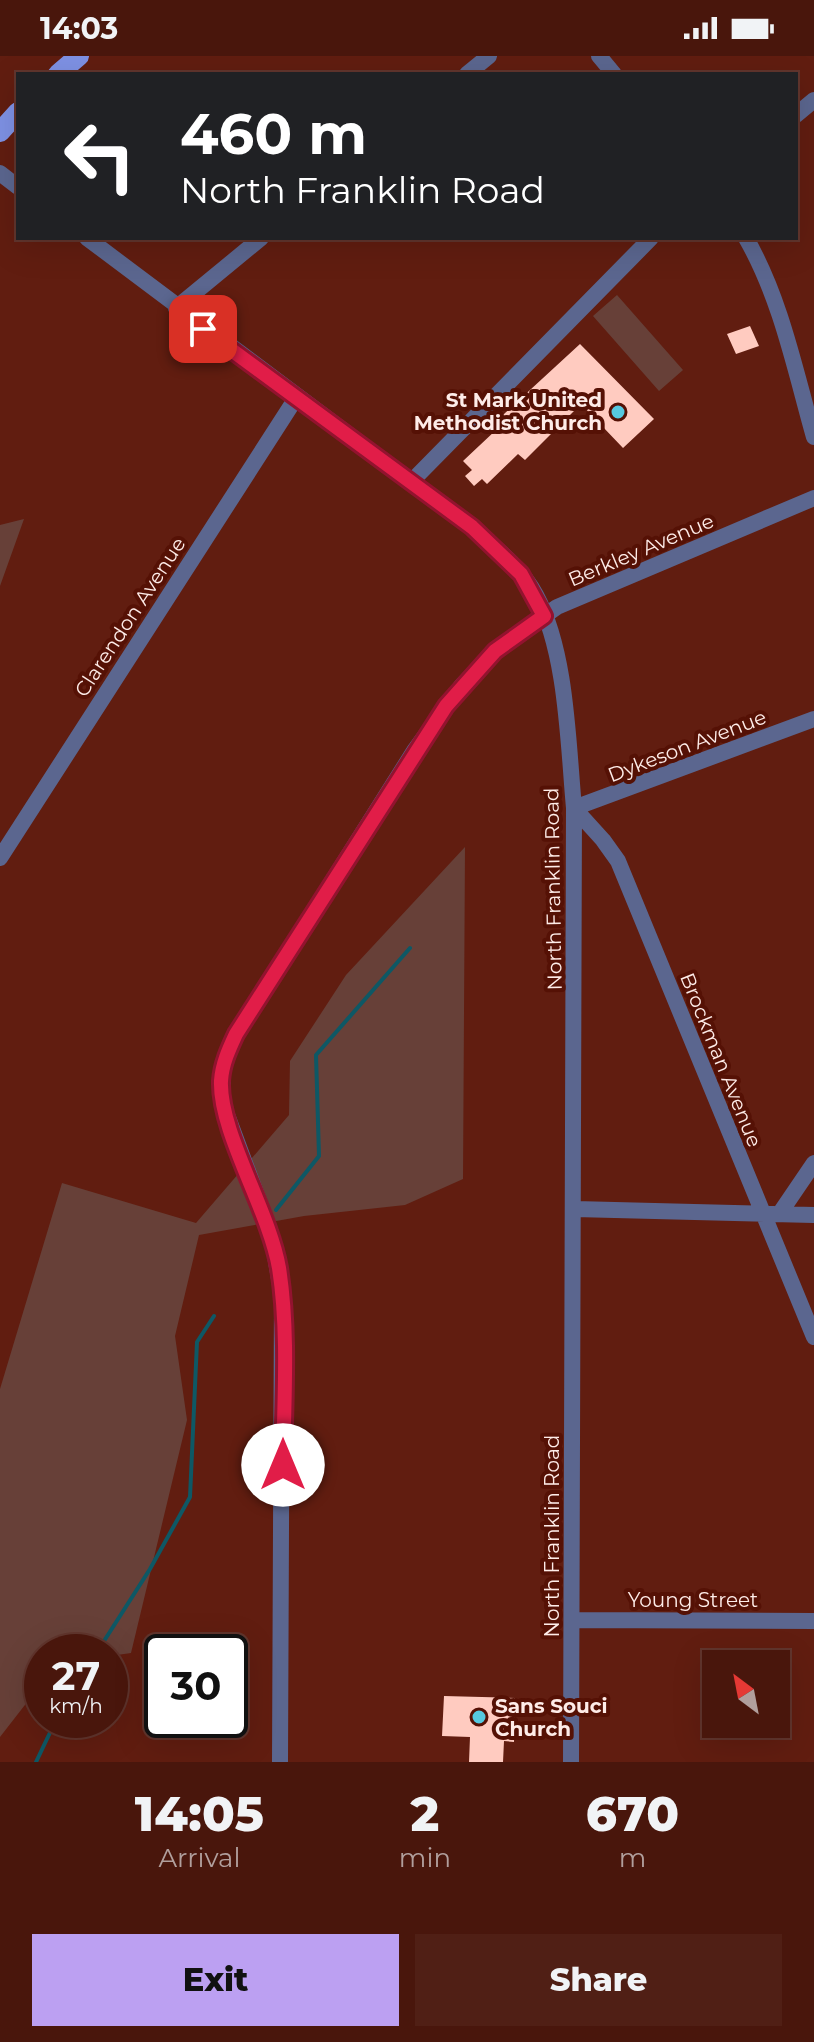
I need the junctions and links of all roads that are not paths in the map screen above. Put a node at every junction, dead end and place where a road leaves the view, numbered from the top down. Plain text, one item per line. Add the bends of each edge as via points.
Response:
1 (79, 56) edge
2 (489, 56) edge
3 (599, 56) edge
4 (60, 72) edge
5 (469, 72) edge
6 (612, 72) edge
7 (814, 100) edge
8 (798, 113) edge
9 (16, 114) edge
10 (0, 132) edge
11 (0, 173) edge
12 (16, 185) edge
13 (90, 240) edge
14 (259, 240) edge
15 (649, 240) edge
16 (747, 240) edge
17 (176, 308) junction
18 (296, 398) junction
19 (814, 437) edge
20 (411, 482) junction
21 (814, 498) edge
22 (544, 616) junction
23 (814, 719) edge
24 (574, 808) junction
25 (0, 858) edge
26 (814, 1163) edge
27 (575, 1209) junction
28 (762, 1212) junction
29 (780, 1213) junction
30 (814, 1215) edge
31 (814, 1337) edge
32 (572, 1620) junction
33 (814, 1621) edge
34 (280, 1762) edge
35 (571, 1762) edge

1 - 4 main road
2 - 5 street
3 - 6 street
7 - 8 street
9 - 10 main road
11 - 12 street
13 - 17 street, North Franklin Road
14 - 17 street
15 - 20 street
16 - 19 street via 770,288
17 - 18 street, North Franklin Road
18 - 20 street, North Franklin Road
18 - 25 street, Clarendon Avenue
20 - 22 street, North Franklin Road via 507,558 536,595
21 - 22 street, Berkley Avenue
22 - 24 street, North Franklin Road via 556,658
22 - 34 street, Berkley Avenue via 486,659 446,706 236,1034 223,1069 223,1104 271,1233 282,1296
23 - 24 street, Dykeson Avenue
24 - 27 street, North Franklin Road
24 - 28 street, Brockman Avenue via 618,861
26 - 29 street
27 - 28 street
27 - 32 street, North Franklin Road
28 - 29 street
28 - 31 street, Brockman Avenue
29 - 30 street
32 - 33 street, Young Street
32 - 35 street, North Franklin Road

